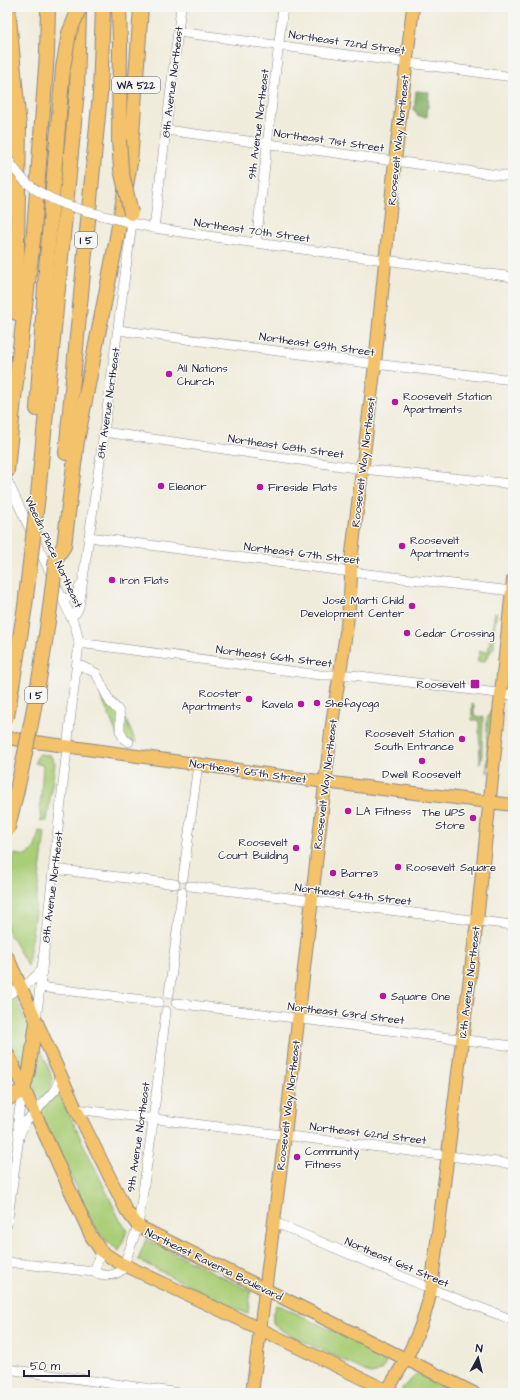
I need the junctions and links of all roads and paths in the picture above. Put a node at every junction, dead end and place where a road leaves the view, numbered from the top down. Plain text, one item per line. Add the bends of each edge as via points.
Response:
1 (8, 7) edge
2 (48, 7) edge
3 (79, 7) edge
4 (103, 7) edge
5 (119, 7) edge
6 (141, 7) edge
7 (181, 7) edge
8 (283, 7) edge
9 (413, 7) edge
10 (178, 32) junction
11 (279, 45) junction
12 (407, 62) junction
13 (513, 77) edge
14 (166, 130) junction
15 (268, 144) junction
16 (7, 157) edge
17 (395, 161) junction
18 (513, 177) edge
19 (127, 219) junction
20 (154, 228) junction
21 (256, 243) junction
22 (385, 260) junction
23 (513, 277) edge
24 (118, 330) junction
25 (375, 364) junction
26 (513, 380) edge
27 (14, 398) junction
28 (104, 432) junction
29 (362, 468) junction
30 (7, 471) edge
31 (7, 480) edge
32 (513, 484) edge
33 (38, 495) junction
34 (65, 511) junction
35 (89, 537) junction
36 (351, 572) junction
37 (82, 583) junction
38 (512, 585) edge
39 (63, 600) junction
40 (70, 616) junction
41 (79, 639) junction
42 (77, 664) junction
43 (340, 675) junction
44 (507, 694) edge
45 (7, 717) edge
46 (7, 738) edge
47 (130, 742) dead end
48 (68, 747) junction
49 (198, 764) junction
50 (325, 782) junction
51 (489, 802) junction
52 (513, 805) edge
53 (7, 831) edge
54 (54, 869) junction
55 (183, 878) junction
56 (175, 884) junction
57 (190, 886) junction
58 (182, 892) junction
59 (312, 901) junction
60 (477, 921) junction
61 (513, 925) edge
62 (7, 956) edge
63 (42, 970) junction
64 (21, 986) junction
65 (40, 987) junction
66 (7, 994) edge
67 (169, 994) junction
68 (160, 1002) junction
69 (176, 1003) junction
70 (166, 1011) junction
71 (298, 1020) junction
72 (36, 1022) junction
73 (462, 1039) junction
74 (513, 1046) edge
75 (7, 1052) edge
76 (61, 1075) junction
77 (24, 1090) junction
78 (7, 1099) edge
79 (76, 1109) junction
80 (35, 1114) junction
81 (153, 1119) junction
82 (285, 1135) junction
83 (19, 1137) junction
84 (448, 1156) junction
85 (513, 1164) edge
86 (274, 1222) junction
87 (7, 1225) edge
88 (138, 1226) junction
89 (101, 1251) junction
90 (7, 1262) edge
91 (124, 1264) junction
92 (94, 1272) junction
93 (265, 1289) junction
94 (431, 1289) junction
95 (513, 1320) edge
96 (260, 1329) junction
97 (406, 1359) junction
98 (7, 1369) edge
99 (388, 1392) edge
100 (180, 1393) edge
101 (252, 1393) edge
102 (474, 1393) edge

1 - 27 highway via 20,150
2 - 27 highway via 34,232
3 - 33 highway via 77,91
3 - 33 highway, bridge via 69,33 64,68 46,270 34,449
4 - 34 highway, I 5 via 100,94
5 - 19 highway, bridge via 118,140
6 - 19 highway, WA 522
7 - 10 street, 8th Avenue Northeast
8 - 11 street, 9th Avenue Northeast
9 - 12 main road, Roosevelt Way Northeast
10 - 11 street, Northeast 72nd Street
10 - 14 street, 8th Avenue Northeast
11 - 12 street, Northeast 72nd Street
11 - 15 street, 9th Avenue Northeast
12 - 13 street, Northeast 72nd Street
12 - 17 main road, Roosevelt Way Northeast
14 - 15 street, Northeast 71st Street
14 - 20 street, 8th Avenue Northeast
15 - 17 street, Northeast 71st Street
15 - 21 street, 9th Avenue Northeast
16 - 19 street, Northeast 70th Street, bridge via 26,182 40,193 76,208
17 - 18 street, Northeast 71st Street
17 - 22 main road, Roosevelt Way Northeast
19 - 20 street, Northeast 70th Street
19 - 24 street, 8th Avenue Northeast
19 - 34 highway via 97,341
20 - 21 street, Northeast 70th Street
21 - 22 street, Northeast 70th Street
22 - 23 street, Northeast 70th Street
22 - 25 main road, Roosevelt Way Northeast
24 - 25 street, Northeast 69th Street
24 - 28 street, 8th Avenue Northeast
25 - 26 street, Northeast 69th Street
25 - 29 main road, Roosevelt Way Northeast
27 - 30 highway
28 - 29 street, Northeast 68th Street
28 - 35 street, 8th Avenue Northeast
29 - 32 street, Northeast 68th Street
29 - 36 main road, Roosevelt Way Northeast
31 - 39 street, Weedin Place Northeast
33 - 45 highway, bridge via 25,606
34 - 53 highway, I 5, bridge via 40,670
35 - 36 street, Northeast 67th Street
35 - 37 street, 8th Avenue Northeast
36 - 38 street, Northeast 67th Street
36 - 43 main road, Roosevelt Way Northeast
37 - 39 street via 76,594
37 - 40 street, 8th Avenue Northeast via 78,610
38 - 44 main road, 12th Avenue Northeast
39 - 40 street, Weedin Place Northeast
40 - 41 street, Weedin Place Northeast
41 - 42 street, 8th Avenue Northeast
41 - 43 street, Northeast 66th Street via 320,675
42 - 47 street via 96,673 110,702 119,712 121,734
42 - 48 street, 8th Avenue Northeast
43 - 44 street, Northeast 66th Street
43 - 50 main road, Roosevelt Way Northeast
44 - 51 main road, 12th Avenue Northeast
46 - 48 main road, Northeast 65th Street
48 - 49 main road, Northeast 65th Street
48 - 54 street, 8th Avenue Northeast
49 - 50 main road, Northeast 65th Street
49 - 55 street
50 - 51 main road, Northeast 65th Street
50 - 59 main road, Roosevelt Way Northeast
51 - 52 main road, Northeast 65th Street
51 - 60 main road, 12th Avenue Northeast
54 - 56 street
54 - 63 street, 8th Avenue Northeast
55 - 56 street via 178,879
55 - 57 street
56 - 58 street via 177,890
57 - 58 street via 187,891
57 - 59 street, Northeast 64th Street
58 - 67 street
59 - 60 street, Northeast 64th Street
59 - 71 main road, Roosevelt Way Northeast
60 - 61 street, Northeast 64th Street
60 - 73 main road, 12th Avenue Northeast
62 - 64 main road, Northeast Ravenna Boulevard
63 - 64 street via 30,982
63 - 65 street, 8th Avenue Northeast
64 - 66 street
64 - 72 main road, Northeast Ravenna Boulevard
65 - 68 street
65 - 72 street, 8th Avenue Northeast
67 - 68 street via 163,995
67 - 69 street via 175,998
68 - 70 street
69 - 70 street via 172,1010
69 - 71 street, Northeast 63rd Street
70 - 81 street, 9th Avenue Northeast
71 - 73 street, Northeast 63rd Street
71 - 82 main road, Roosevelt Way Northeast
72 - 76 main road, Northeast Ravenna Boulevard
72 - 77 main road, 8th Avenue Northeast via 30,1071
73 - 74 street, Northeast 63rd Street
73 - 84 main road, 12th Avenue Northeast
75 - 77 main road
76 - 79 main road, Northeast Ravenna Boulevard
76 - 80 street, 8th Avenue Northeast via 55,1090
77 - 78 highway
77 - 80 main road
77 - 83 street, 8th Avenue Northeast via 17,1126
79 - 81 street, Northeast 62nd Street
79 - 88 main road, Northeast Ravenna Boulevard via 126,1210
80 - 83 street, 8th Avenue Northeast via 26,1121
80 - 89 main road via 91,1236
81 - 82 street, Northeast 62nd Street
81 - 88 street, 9th Avenue Northeast
82 - 84 street, Northeast 62nd Street
82 - 86 main road, Roosevelt Way Northeast
83 - 87 street, 8th Avenue Northeast
84 - 85 street, Northeast 62nd Street
84 - 94 main road, 12th Avenue Northeast
86 - 93 main road, Roosevelt Way Northeast
86 - 94 street, Northeast 61st Street
88 - 91 street, 9th Avenue Northeast
88 - 93 main road, Northeast Ravenna Boulevard
89 - 91 main road
89 - 92 street
90 - 92 street
91 - 92 street via 121,1271 115,1274
91 - 96 main road
93 - 96 main road, Roosevelt Way Northeast
93 - 97 main road, Northeast Ravenna Boulevard
94 - 95 street, Northeast 61st Street
94 - 97 main road, 12th Avenue Northeast via 421,1329
96 - 99 main road
96 - 101 main road, Roosevelt Way Northeast
97 - 99 main road, 12th Avenue Northeast
97 - 102 main road, Northeast Ravenna Boulevard
98 - 100 street

